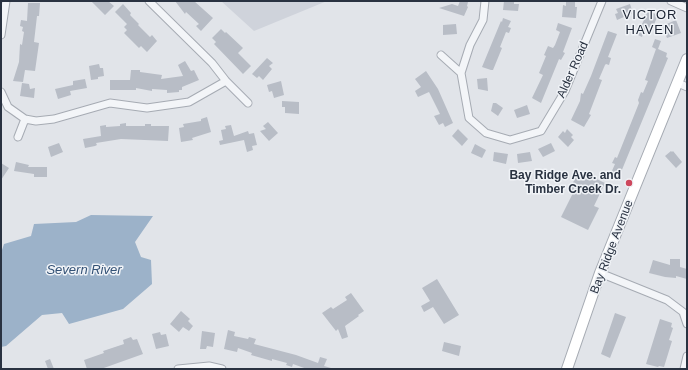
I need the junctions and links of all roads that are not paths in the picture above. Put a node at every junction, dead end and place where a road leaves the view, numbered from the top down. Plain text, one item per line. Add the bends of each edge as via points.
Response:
1 (6, 1) edge
2 (149, 1) edge
3 (486, 1) edge
4 (602, 1) edge
5 (671, 1) edge
6 (687, 8) edge
7 (1, 35) edge
8 (440, 55) dead end
9 (687, 59) edge
10 (461, 73) junction
11 (226, 81) junction
12 (682, 85) edge
13 (1, 92) edge
14 (248, 103) dead end
15 (25, 119) junction
16 (18, 138) dead end
17 (600, 274) junction
18 (687, 324) edge
19 (687, 356) edge
20 (178, 369) edge
21 (222, 369) edge
22 (567, 369) edge
23 (684, 369) edge

1 - 7 street
2 - 11 street via 212,63
3 - 10 street via 483,20 470,45
4 - 10 street, Alder Road via 565,91 541,131 510,140 486,133 469,118
5 - 6 street
8 - 10 street
9 - 12 main road, Bay Ridge Avenue
11 - 14 street
11 - 15 street via 189,102 147,108 110,103 54,119
12 - 17 main road, Bay Ridge Avenue
13 - 15 street via 8,107
15 - 16 street
17 - 18 street via 668,300 683,312
17 - 22 main road, Bay Ridge Avenue
19 - 23 street
20 - 21 street via 209,366

